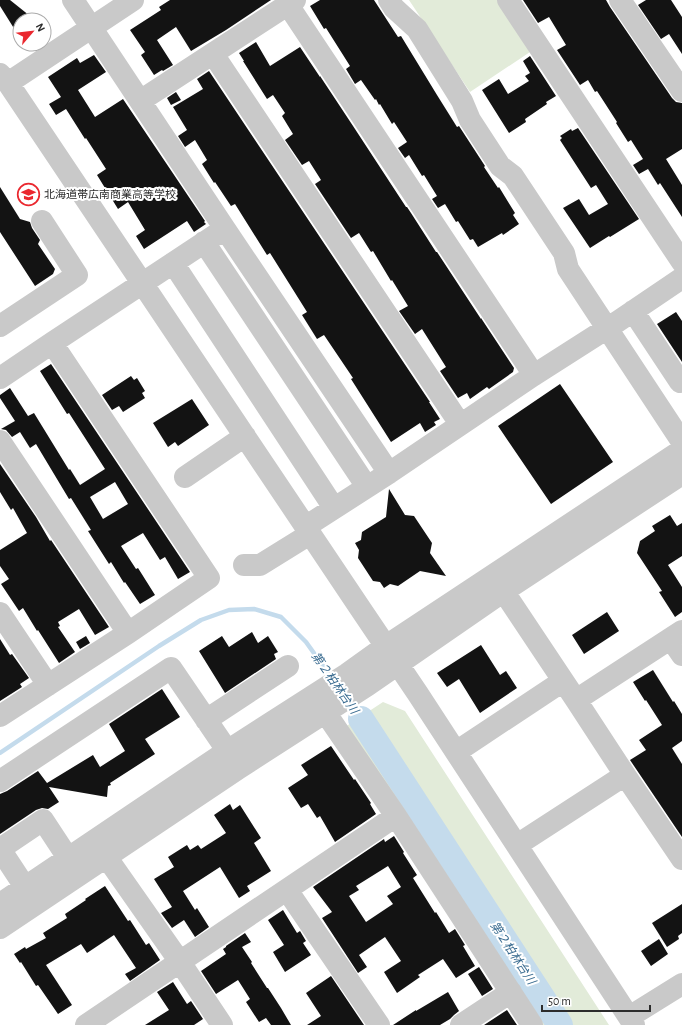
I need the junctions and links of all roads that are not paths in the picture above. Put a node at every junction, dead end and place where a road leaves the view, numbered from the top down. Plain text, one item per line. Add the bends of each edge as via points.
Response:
1 (73, 0) edge
2 (133, 0) edge
3 (389, 0) edge
4 (508, 0) edge
5 (620, 0) edge
6 (291, 3) edge
7 (91, 28) junction
8 (213, 54) junction
9 (4, 79) edge
10 (682, 91) edge
11 (140, 101) junction
12 (42, 221) dead end
13 (225, 228) junction
14 (204, 242) junction
15 (682, 262) edge
16 (173, 263) junction
17 (142, 283) junction
18 (679, 285) edge
19 (633, 311) junction
20 (0, 326) edge
21 (606, 328) junction
22 (52, 343) junction
23 (534, 375) junction
24 (0, 378) edge
25 (682, 381) edge
26 (460, 424) junction
27 (245, 436) junction
28 (0, 441) edge
29 (682, 442) edge
30 (682, 450) edge
31 (389, 473) junction
32 (682, 474) edge
33 (185, 477) dead end
34 (367, 487) junction
35 (334, 508) junction
36 (308, 531) junction
37 (244, 565) dead end
38 (498, 584) junction
39 (0, 614) edge
40 (128, 633) junction
41 (678, 642) edge
42 (392, 655) junction
43 (288, 666) dead end
44 (563, 681) junction
45 (48, 685) junction
46 (576, 700) junction
47 (327, 703) junction
48 (0, 716) edge
49 (206, 720) junction
50 (456, 752) junction
51 (233, 760) junction
52 (625, 775) junction
53 (0, 781) edge
54 (396, 816) junction
55 (517, 845) junction
56 (0, 849) edge
57 (101, 849) junction
58 (68, 858) junction
59 (682, 859) edge
60 (25, 887) junction
61 (287, 890) junction
62 (0, 904) edge
63 (0, 928) edge
64 (180, 962) junction
65 (682, 984) edge
66 (511, 992) junction
67 (632, 1021) edge
68 (86, 1025) edge
69 (222, 1025) edge
70 (379, 1025) edge
71 (462, 1025) edge
72 (532, 1025) edge

1 - 7 street
2 - 7 street
3 - 21 street via 417,29 500,166 513,176 564,253 568,269
4 - 15 street
5 - 10 street
6 - 8 street
6 - 23 street
7 - 9 street
7 - 11 street
8 - 11 street
8 - 26 street
9 - 17 street
11 - 13 street
12 - 20 street via 78,275
13 - 14 street
13 - 31 street
14 - 16 street
14 - 34 street
16 - 17 street
16 - 35 street
17 - 22 street
17 - 27 street
18 - 19 street
19 - 21 street
19 - 25 street via 680,382
21 - 23 street
21 - 29 street
22 - 24 street
22 - 40 street via 209,578
23 - 26 street
26 - 31 street
27 - 33 street
27 - 36 street
28 - 40 street
30 - 38 street
31 - 34 street
32 - 38 street
34 - 35 street
35 - 36 street
36 - 37 street via 260,565
36 - 42 street
38 - 42 street
38 - 44 street
39 - 45 street
40 - 45 street
41 - 46 street
42 - 47 street
42 - 50 street
43 - 49 street
44 - 46 street
44 - 50 street
45 - 48 street
46 - 52 street
47 - 51 street
47 - 54 street
49 - 51 street
49 - 53 street via 171,668
50 - 55 street
51 - 57 street
52 - 55 street
52 - 59 street
54 - 61 street
54 - 66 street
55 - 67 street
56 - 58 street via 43,820
56 - 60 street
57 - 58 street
57 - 63 street
57 - 64 street
58 - 60 street
60 - 62 street
61 - 64 street
61 - 70 street
64 - 68 street
64 - 69 street
65 - 67 street
66 - 71 street
66 - 72 street

